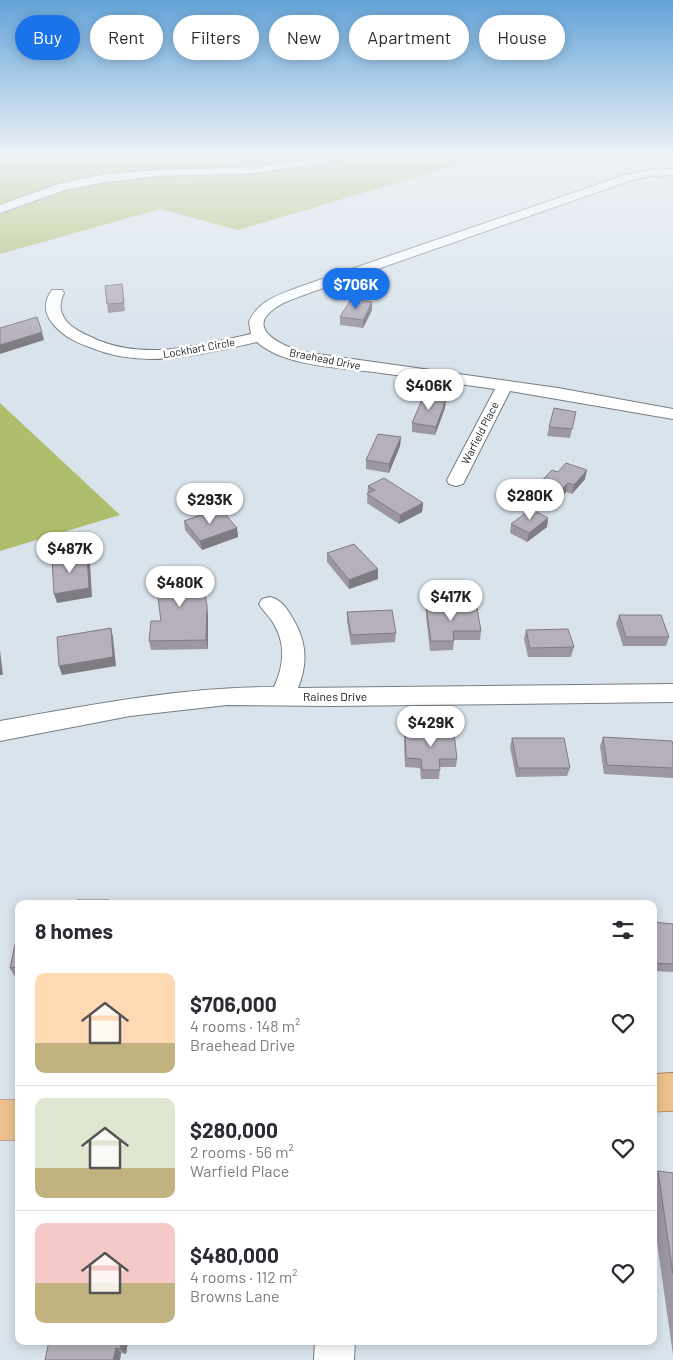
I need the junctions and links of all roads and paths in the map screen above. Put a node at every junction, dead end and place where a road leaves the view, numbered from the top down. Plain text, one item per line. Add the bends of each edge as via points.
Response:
1 (509, 218) edge
2 (57, 293) dead end
3 (261, 336) junction
4 (505, 385) junction
5 (673, 414) edge
6 (456, 480) dead end
7 (270, 604) dead end
8 (673, 693) edge
9 (282, 697) junction
10 (0, 731) edge
11 (673, 1092) edge
12 (657, 1093) edge
13 (0, 1120) edge
14 (15, 1120) edge
15 (335, 1345) edge
16 (334, 1360) edge

1 - 3 street via 279,300 263,310 259,317 257,325
2 - 3 street, Lockhart Circle via 51,310 65,328 96,346 117,353 164,355
3 - 4 street, Braehead Drive via 278,349 310,358
4 - 5 street, Braehead Drive
4 - 6 street, Warfield Place
7 - 9 street via 285,620 294,644 294,662
8 - 9 street, Raines Drive
9 - 10 street, Raines Drive via 227,696 174,700
11 - 12 main road
13 - 14 main road
15 - 16 street

